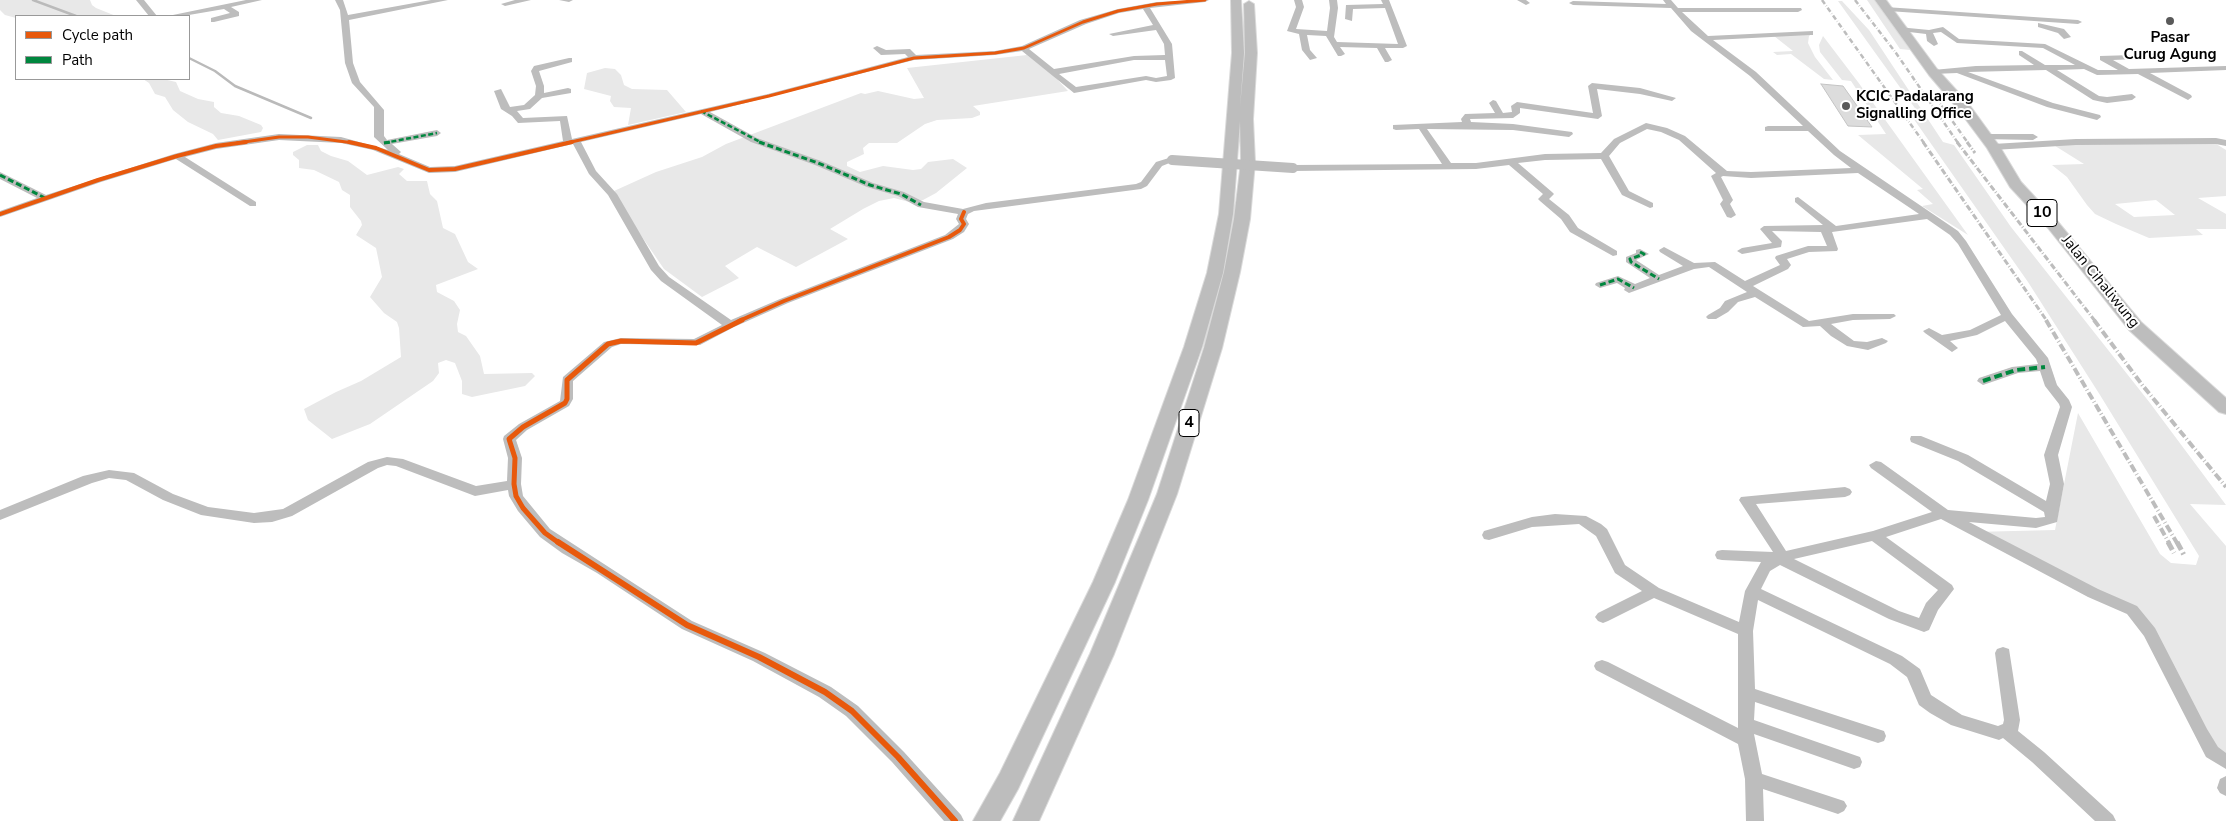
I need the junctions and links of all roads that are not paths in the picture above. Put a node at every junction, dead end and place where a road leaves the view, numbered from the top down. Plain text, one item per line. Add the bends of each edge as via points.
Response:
1 (140, 0) edge
2 (258, 0) edge
3 (339, 0) edge
4 (411, 0) edge
5 (444, 0) edge
6 (532, 0) edge
7 (563, 0) edge
8 (569, 0) edge
9 (1205, 0) edge
10 (1236, 0) edge
11 (1248, 0) edge
12 (1298, 0) edge
13 (1333, 0) edge
14 (427, 1) edge
15 (1386, 3) edge
16 (1573, 3) dead end
17 (505, 4) dead end
18 (1149, 4) edge
19 (1672, 5) edge
20 (225, 6) junction
21 (1887, 8) edge
22 (1798, 10) dead end
23 (1967, 13) junction
24 (344, 14) junction
25 (151, 15) edge
26 (177, 15) edge
27 (1921, 16) dead end
28 (1349, 19) dead end
29 (214, 20) dead end
30 (1090, 20) junction
31 (2078, 22) dead end
32 (1056, 23) dead end
33 (1098, 25) dead end
34 (1158, 27) junction
35 (1071, 28) junction
36 (1901, 29) junction
37 (1303, 32) junction
38 (1929, 32) junction
39 (1810, 33) dead end
40 (1113, 34) dead end
41 (1330, 34) junction
42 (2067, 37) dead end
43 (1707, 38) junction
44 (1334, 44) junction
45 (1934, 44) dead end
46 (1380, 46) junction
47 (877, 48) dead end
48 (1024, 48) junction
49 (2057, 52) junction
50 (1340, 54) dead end
51 (1170, 57) junction
52 (2133, 57) dead end
53 (914, 58) junction
54 (1313, 58) dead end
55 (569, 60) dead end
56 (1388, 60) dead end
57 (2046, 68) junction
58 (2083, 68) junction
59 (2226, 68) edge
60 (1958, 71) junction
61 (2126, 71) junction
62 (2139, 71) junction
63 (1054, 72) junction
64 (1933, 72) junction
65 (498, 91) dead end
66 (568, 91) dead end
67 (1593, 93) junction
68 (539, 96) junction
69 (1630, 96) dead end
70 (2132, 97) dead end
71 (2188, 97) dead end
72 (1672, 98) dead end
73 (1493, 103) dead end
74 (508, 110) junction
75 (701, 111) junction
76 (1500, 114) junction
77 (2097, 117) dead end
78 (1468, 125) junction
79 (1673, 125) dead end
80 (1420, 126) junction
81 (1396, 127) dead end
82 (1811, 128) junction
83 (1768, 129) dead end
84 (438, 133) dead end
85 (1569, 134) dead end
86 (2097, 137) dead end
87 (1682, 138) junction
88 (572, 142) junction
89 (1989, 142) junction
90 (384, 143) junction
91 (2226, 143) edge
92 (177, 156) junction
93 (396, 156) junction
94 (1604, 156) junction
95 (1510, 161) junction
96 (1448, 166) junction
97 (1860, 170) junction
98 (1723, 173) junction
99 (0, 175) edge
100 (45, 198) junction
101 (1798, 200) dead end
102 (253, 204) dead end
103 (1650, 205) dead end
104 (964, 212) junction
105 (0, 214) edge
106 (1731, 215) dead end
107 (1929, 216) junction
108 (1829, 228) junction
109 (1664, 250) dead end
110 (1742, 251) dead end
111 (1640, 252) dead end
112 (1613, 253) dead end
113 (1692, 266) junction
114 (1659, 278) junction
115 (1600, 285) dead end
116 (1746, 285) junction
117 (1757, 292) junction
118 (1890, 316) dead end
119 (2007, 316) junction
120 (1712, 317) dead end
121 (1822, 322) junction
122 (730, 325) junction
123 (1929, 331) dead end
124 (1941, 339) junction
125 (1882, 341) dead end
126 (1952, 348) dead end
127 (2046, 367) junction
128 (1983, 381) dead end
129 (2226, 408) edge
130 (1916, 439) dead end
131 (1876, 464) dead end
132 (514, 484) junction
133 (1844, 492) dead end
134 (2051, 510) junction
135 (0, 515) edge
136 (1947, 516) junction
137 (1489, 535) dead end
138 (1874, 536) junction
139 (1722, 555) dead end
140 (1781, 558) junction
141 (1752, 591) junction
142 (1654, 592) junction
143 (1603, 617) dead end
144 (1745, 631) junction
145 (2003, 654) dead end
146 (1602, 666) dead end
147 (1745, 692) junction
148 (2006, 731) junction
149 (1746, 732) junction
150 (1878, 736) dead end
151 (1854, 762) dead end
152 (2226, 762) edge
153 (1754, 778) junction
154 (2226, 784) edge
155 (2226, 788) edge
156 (1838, 806) dead end
157 (955, 821) edge
158 (986, 821) edge
159 (1026, 821) edge
160 (1755, 821) edge
161 (2107, 821) edge

1 - 25 street
2 - 20 street
3 - 24 street
4 - 24 street
5 - 14 street
6 - 17 street
7 - 8 street
9 - 18 street
10 - 158 highway, 4 via 1238,53 1226,214 1215,272 1196,338 1138,500 1104,582 1009,781
11 - 159 highway, 4 via 1252,53 1246,119 1248,162 1242,219 1213,348 1151,535 1102,654
12 - 37 street via 1300,7 1291,30
13 - 41 street
14 - 24 street via 370,15
15 - 28 street via 1349,7
15 - 46 street via 1404,45
16 - 19 street via 1613,7
18 - 30 street
18 - 34 street
19 - 22 street
19 - 43 street
20 - 26 street
20 - 29 street via 236,14
21 - 23 street
21 - 27 street
21 - 36 highway, Jalan Cihaliwung / 10
23 - 31 street
23 - 42 street via 2048,26
24 - 90 street via 349,63 356,83 380,110 378,134
30 - 33 street
30 - 35 street
32 - 35 street
34 - 40 street
34 - 51 street via 1168,44
35 - 48 street
36 - 38 street
36 - 64 highway, Jalan Cihaliwung / 10
37 - 41 street
37 - 54 street via 1306,50
38 - 45 street
38 - 49 street via 1945,30 1960,42 2045,46
39 - 43 street
41 - 44 street
43 - 82 street via 1753,74
44 - 46 street
44 - 50 street
46 - 56 street
47 - 53 street via 884,53 907,51
48 - 53 street
48 - 63 street
49 - 57 street via 2022,53
49 - 58 street
51 - 63 street via 1134,58
51 - 63 street via 1172,77 1156,80 1146,78 1074,90
52 - 61 street via 2103,58
53 - 75 street
55 - 68 street via 537,68
57 - 58 street
57 - 60 street
57 - 70 street via 2096,98
58 - 61 street via 2098,74
59 - 62 street
60 - 64 street
60 - 77 street via 2042,102
61 - 62 street
62 - 71 street
64 - 89 highway, Jalan Cihaliwung / 10
65 - 74 street
66 - 68 street
67 - 69 street
67 - 72 street via 1591,86 1594,85 1640,90
67 - 76 street via 1598,116 1518,105 1515,106 1515,114
68 - 74 street via 526,107
73 - 76 street
74 - 88 street via 521,122 564,118
75 - 88 street
75 - 104 street via 754,140 818,162 870,185 921,204
76 - 78 street via 1468,116 1465,118
78 - 80 street
78 - 85 street
79 - 87 street via 1682,133
80 - 81 street
80 - 96 street
82 - 83 street
82 - 97 street
84 - 90 street
86 - 89 street
87 - 94 street via 1642,126 1617,140
87 - 98 street
88 - 93 street via 443,171 429,170
88 - 122 street via 612,194 655,268 705,310
89 - 91 street
89 - 129 highway, Jalan Cihaliwung / 10 via 2015,184 2053,225 2135,326
90 - 93 street via 394,150
92 - 93 street via 229,144 297,136 341,140
92 - 100 street
92 - 102 street
94 - 95 street
94 - 103 street via 1625,193
95 - 96 street
95 - 112 street via 1549,194 1543,199 1565,217 1574,230
96 - 104 street, bridge via 1293,168 1172,160 1159,164 1138,187 1001,204
97 - 98 street via 1751,175
97 - 107 street
98 - 106 street via 1716,176 1728,200 1725,204
99 - 100 street
100 - 105 street
101 - 108 street
104 - 122 street via 960,218 964,224 949,237
107 - 108 street
107 - 119 street via 1958,238
108 - 110 street via 1768,228 1765,229 1777,245
108 - 116 street via 1834,249 1808,249 1780,258 1786,266
109 - 113 street
111 - 114 street via 1644,254 1630,259 1632,262
113 - 114 street
113 - 116 street via 1713,264
114 - 115 street via 1632,289 1618,279
116 - 117 street
117 - 120 street via 1734,300
117 - 121 street via 1807,325
118 - 121 street
119 - 124 street via 1972,333
119 - 127 street
121 - 125 street via 1851,344 1868,346
122 - 132 street via 691,344 621,341 608,344 567,380 565,403 511,436 509,444 515,458
123 - 124 street
124 - 126 street
127 - 128 street via 2016,370
127 - 134 street via 2051,386 2066,407 2051,455 2057,484
130 - 134 street via 1963,458
131 - 136 street
132 - 135 street via 478,492 398,462 387,461 373,465 287,513 254,518 206,512 168,497 129,476 109,474 88,479
132 - 157 street via 520,502 535,523 566,549 687,625 759,657 825,692 852,711 898,756
133 - 140 street via 1746,500
134 - 136 street via 2052,519 2036,523
136 - 138 street via 1928,517
136 - 152 street via 2132,610 2150,632 2212,752
137 - 142 street via 1532,522 1581,519 1602,533 1620,569
138 - 140 street
138 - 140 street via 1948,589 1932,607 1924,626 1894,615
139 - 140 street
140 - 141 street via 1765,567
141 - 144 street
141 - 148 street via 1908,668 1914,673 1926,700 1957,720 1999,733
142 - 143 street
142 - 144 street
144 - 147 street
145 - 148 street via 2012,720 2011,728
146 - 149 street
147 - 149 street
147 - 150 street
148 - 161 street
149 - 151 street
149 - 153 street
153 - 156 street
153 - 160 street
154 - 155 street

